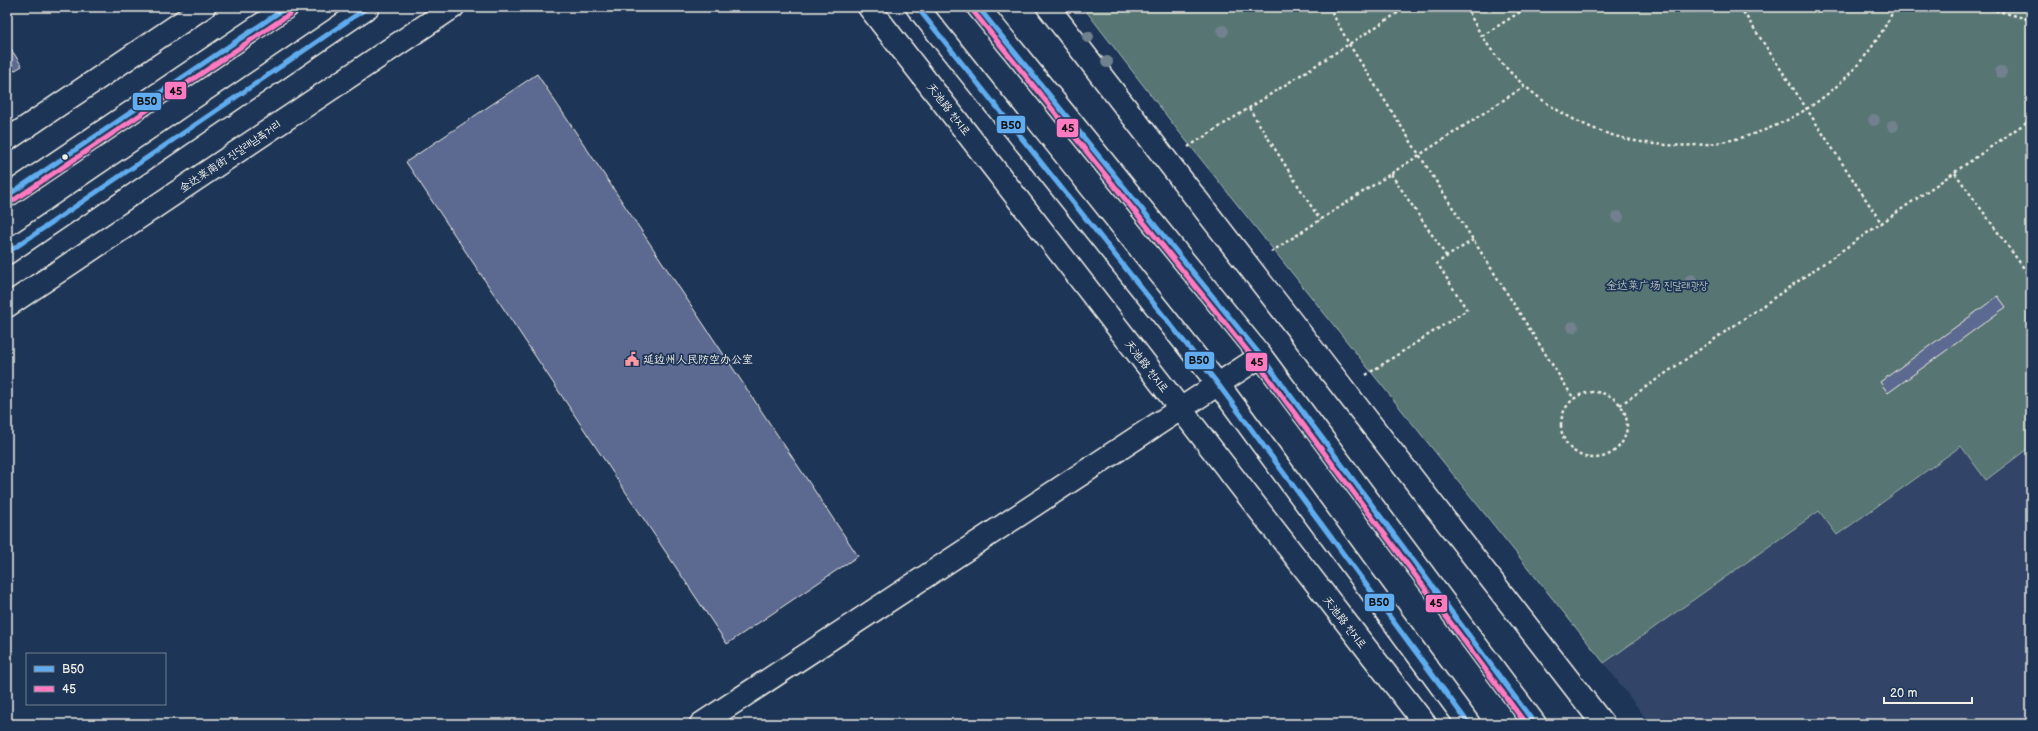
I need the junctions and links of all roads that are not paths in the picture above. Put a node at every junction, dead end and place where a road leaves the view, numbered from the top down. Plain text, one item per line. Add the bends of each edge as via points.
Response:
1 (204, 7) edge
2 (287, 7) edge
3 (368, 7) edge
4 (453, 7) edge
5 (870, 7) edge
6 (917, 7) edge
7 (978, 7) edge
8 (1048, 7) edge
9 (7, 140) edge
10 (7, 196) edge
11 (7, 253) edge
12 (7, 306) edge
13 (1261, 356) junction
14 (1218, 384) junction
15 (1180, 409) junction
16 (701, 724) edge
17 (1425, 724) edge
18 (1469, 724) edge
19 (1535, 724) edge
20 (1603, 724) edge

1 - 9 street
2 - 10 street
3 - 11 street
4 - 12 street, 金达莱南街 진달래남쪽거리
5 - 15 street, 天池路 천지로
6 - 14 street
7 - 13 street
8 - 20 street
13 - 14 street
13 - 19 street
14 - 15 street
14 - 18 street
15 - 16 street
15 - 17 street, 天池路 천지로

